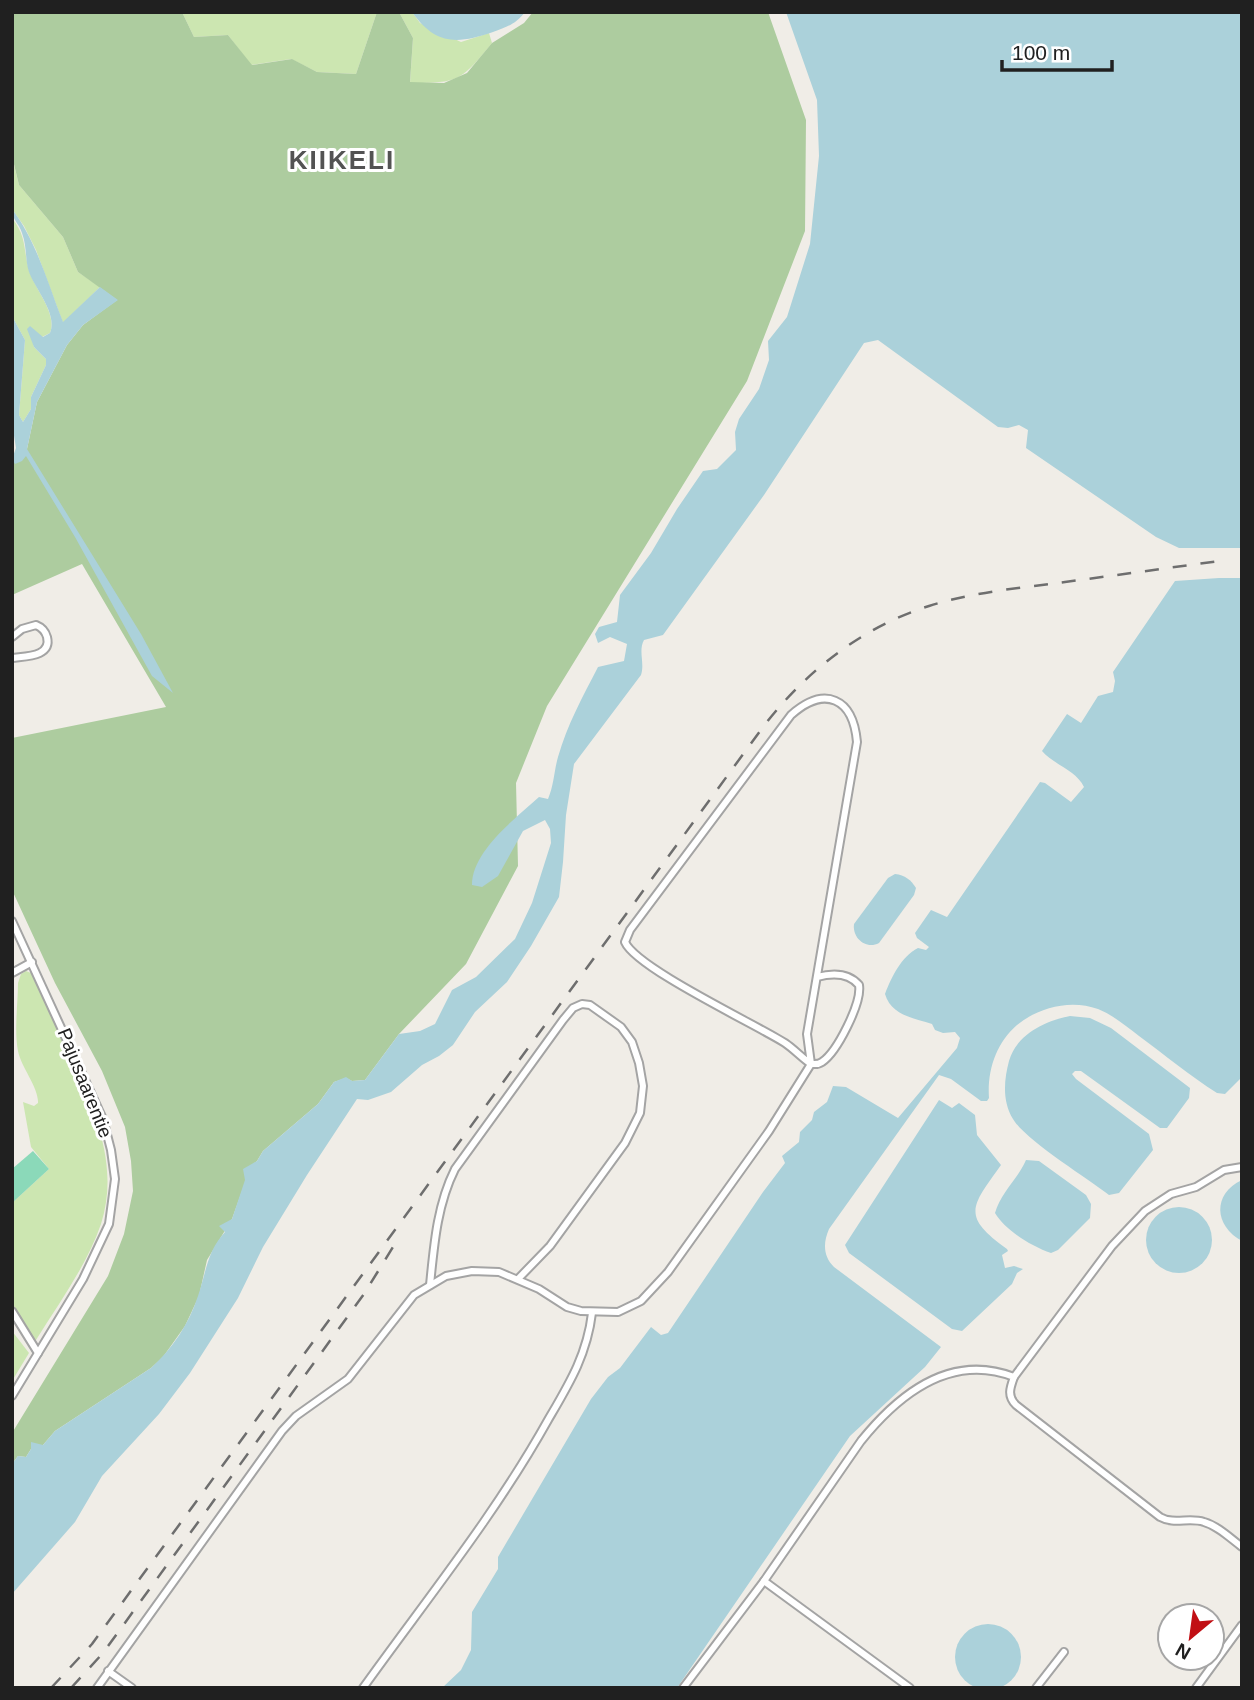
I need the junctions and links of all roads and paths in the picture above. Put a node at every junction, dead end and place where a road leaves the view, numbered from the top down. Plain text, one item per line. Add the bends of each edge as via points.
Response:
1 (12, 637) edge
2 (12, 658) edge
3 (12, 921) edge
4 (32, 962) junction
5 (12, 972) edge
6 (817, 977) junction
7 (811, 1064) junction
8 (1242, 1167) edge
9 (518, 1279) junction
10 (430, 1285) junction
11 (12, 1311) edge
12 (592, 1313) junction
13 (38, 1353) junction
14 (1014, 1377) junction
15 (12, 1396) edge
16 (1242, 1547) edge
17 (764, 1581) junction
18 (1242, 1625) edge
19 (1064, 1652) dead end
20 (108, 1671) junction
21 (97, 1688) edge
22 (132, 1688) edge
23 (363, 1688) edge
24 (683, 1688) edge
25 (910, 1688) edge
26 (1036, 1688) edge
27 (1196, 1688) edge

1 - 2 street via 36,625 48,641 38,654
3 - 4 street, Pajusaarentie
4 - 5 street
4 - 13 street, Pajusaarentie via 103,1119 115,1179 108,1224 98,1251
6 - 7 street via 807,1034
6 - 7 street via 838,974 852,978 859,985 860,996 830,1054
6 - 7 street via 857,742 850,713 827,698 803,704 791,715 625,942 673,980 785,1043
7 - 12 street via 653,1290 627,1309
8 - 14 street via 1224,1170 1196,1187 1171,1194 1145,1211 1112,1246
9 - 10 street via 472,1271
9 - 10 street via 550,1246 625,1143 640,1113 643,1086 632,1042 621,1027 590,1005 573,1008 563,1020 455,1169 446,1186 435,1233
9 - 12 street via 567,1307
10 - 20 street via 407,1302 348,1379 304,1409 282,1431
11 - 13 street
12 - 23 street via 580,1362 522,1467
13 - 15 street, Pajusaarentie
14 - 16 street via 1009,1392 1016,1405 1160,1517 1172,1522 1203,1521
14 - 17 street via 985,1370 953,1373 918,1387 886,1410
17 - 24 street
17 - 25 street
18 - 27 street
19 - 26 street
20 - 21 street
20 - 22 street

